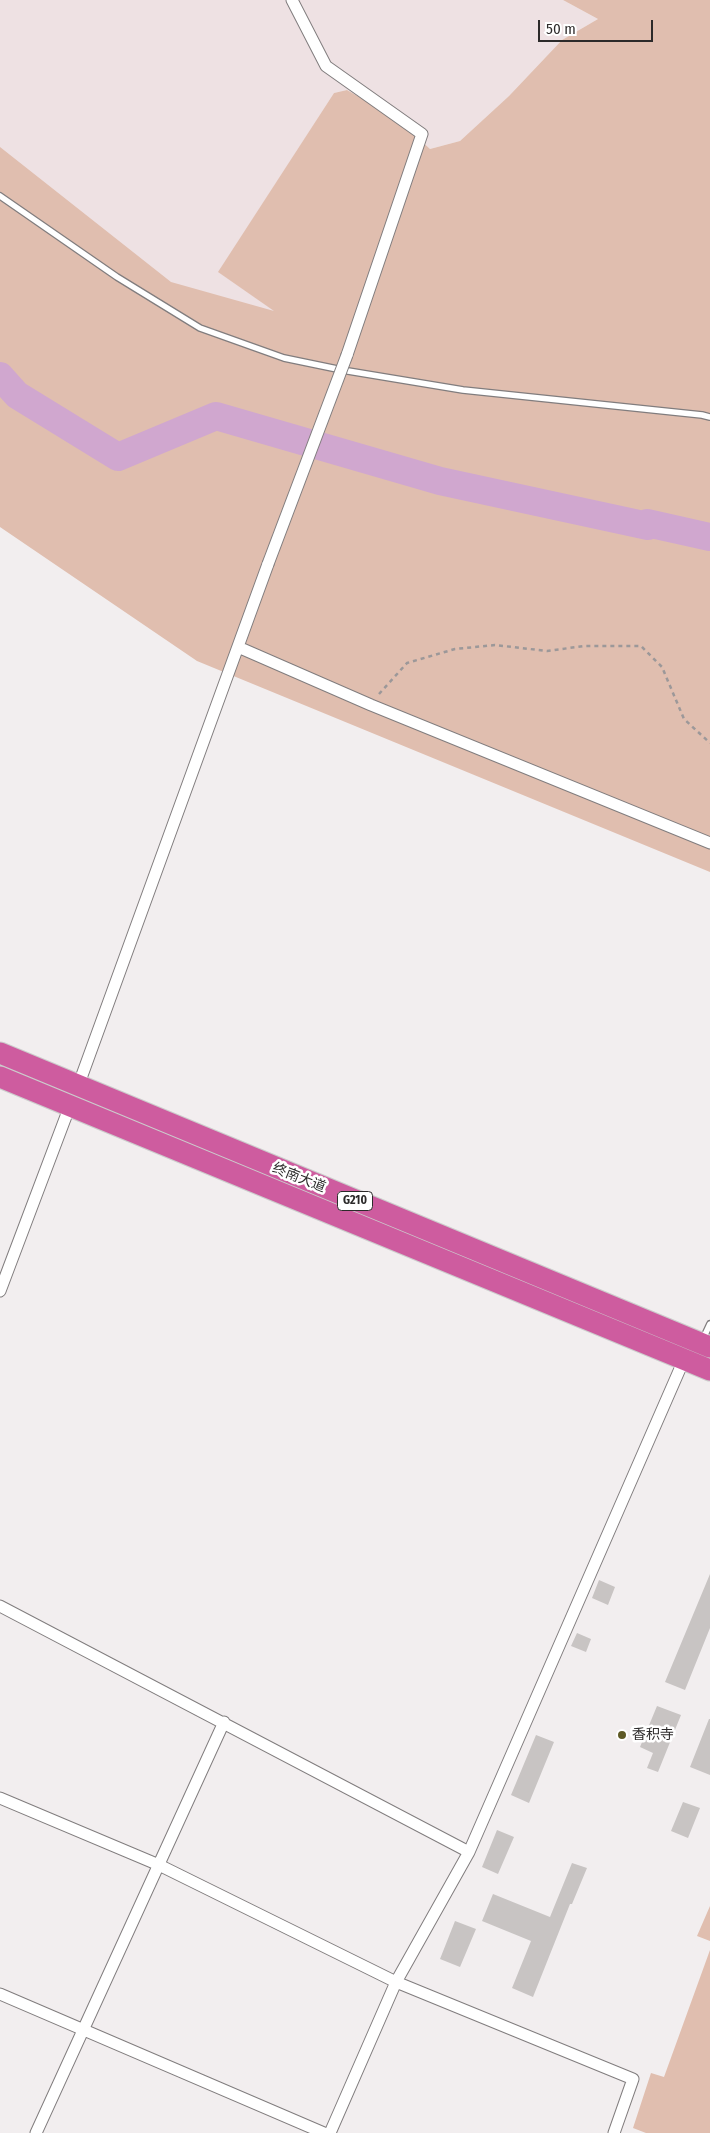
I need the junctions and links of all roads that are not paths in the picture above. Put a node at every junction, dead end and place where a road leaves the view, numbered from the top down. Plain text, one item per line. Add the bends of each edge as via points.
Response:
1 (292, 0) edge
2 (0, 196) edge
3 (342, 370) junction
4 (710, 417) edge
5 (238, 647) junction
6 (710, 843) edge
7 (0, 1053) edge
8 (0, 1077) edge
9 (74, 1096) junction
10 (0, 1291) edge
11 (710, 1324) edge
12 (697, 1347) edge
13 (710, 1370) edge
14 (0, 1606) edge
15 (224, 1722) junction
16 (0, 1798) edge
17 (469, 1852) junction
18 (159, 1865) junction
19 (396, 1982) junction
20 (0, 1994) edge
21 (83, 2031) junction
22 (36, 2133) edge
23 (324, 2133) edge
24 (330, 2133) edge
25 (614, 2133) edge

1 - 3 street, bridge via 326,66 422,134
2 - 3 lane via 117,277 200,328 284,358
3 - 4 lane via 462,390
3 - 5 street, bridge
5 - 6 street via 371,705
5 - 9 street
7 - 9 highway, 终南大道 / G210
8 - 9 highway, 终南大道 / G210
9 - 10 street
9 - 12 highway, 终南大道 / G210
11 - 12 lane
12 - 13 highway, 终南大道 / G210
12 - 17 street
14 - 15 street
15 - 17 street
15 - 18 street
16 - 18 street
17 - 19 street
18 - 19 street
18 - 21 street
19 - 24 street
19 - 25 street via 633,2079
20 - 21 street
21 - 22 street
21 - 23 street

